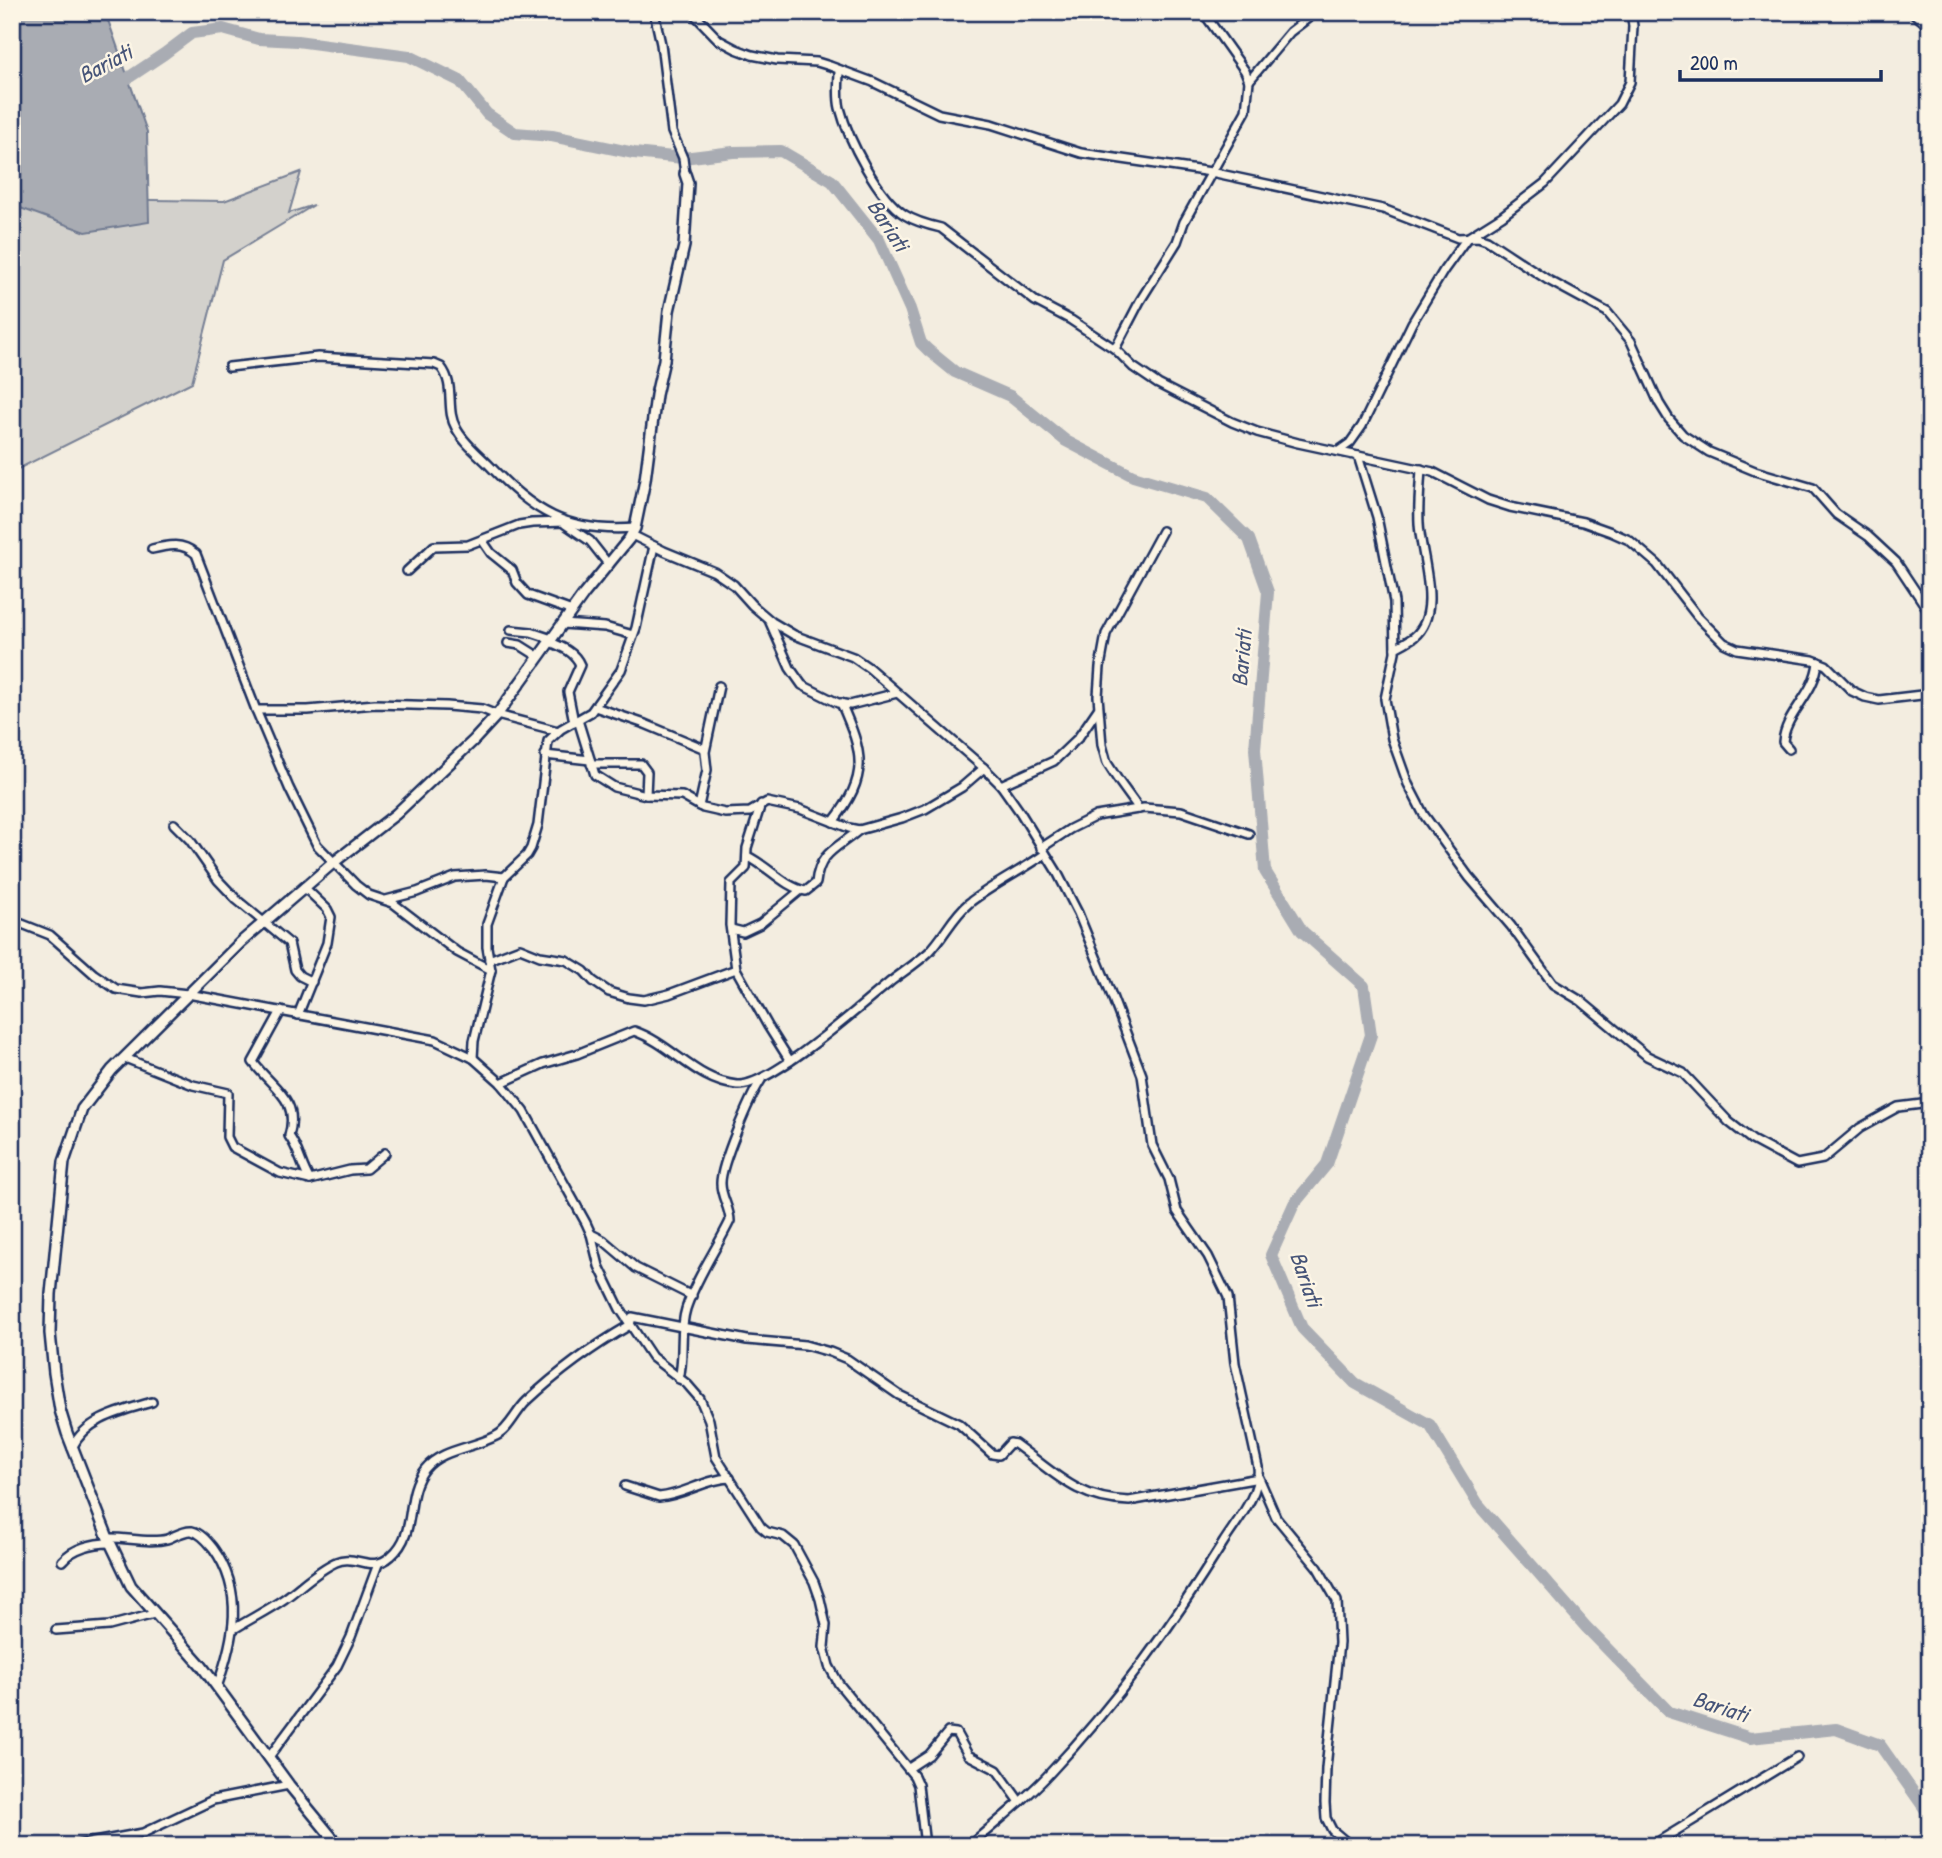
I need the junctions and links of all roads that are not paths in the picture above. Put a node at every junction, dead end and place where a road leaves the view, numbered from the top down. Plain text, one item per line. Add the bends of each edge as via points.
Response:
1 (654, 12) edge
2 (692, 12) edge
3 (1203, 12) edge
4 (1316, 12) edge
5 (1631, 12) edge
6 (1912, 12) edge
7 (1930, 27) edge
8 (839, 70) junction
9 (1249, 81) junction
10 (1211, 172) junction
11 (685, 174) joint
12 (1467, 238) junction
13 (1115, 349) junction
14 (229, 367) dead end
15 (1340, 450) junction
16 (1358, 456) junction
17 (1421, 469) junction
18 (570, 522) junction
19 (561, 523) junction
20 (633, 531) junction
21 (1162, 531) dead end
22 (482, 540) junction
23 (654, 546) junction
24 (152, 549) dead end
25 (609, 565) junction
26 (407, 572) dead end
27 (1930, 582) edge
28 (1924, 598) edge
29 (572, 611) junction
30 (1930, 613) edge
31 (769, 620) junction
32 (563, 624) junction
33 (511, 630) dead end
34 (634, 635) junction
35 (551, 640) junction
36 (508, 643) dead end
37 (1395, 648) junction
38 (539, 657) junction
39 (1818, 662) junction
40 (719, 686) dead end
41 (897, 693) junction
42 (1930, 694) edge
43 (841, 703) junction
44 (595, 707) junction
45 (1099, 709) junction
46 (256, 710) junction
47 (496, 715) junction
48 (576, 721) junction
49 (558, 731) junction
50 (705, 749) junction
51 (1789, 749) dead end
52 (545, 755) junction
53 (590, 762) junction
54 (984, 768) junction
55 (1001, 785) junction
56 (646, 794) junction
57 (761, 804) junction
58 (699, 806) junction
59 (1139, 809) junction
60 (833, 822) junction
61 (174, 824) dead end
62 (859, 830) junction
63 (1249, 834) dead end
64 (1043, 851) junction
65 (747, 856) junction
66 (333, 863) junction
67 (504, 877) junction
68 (304, 887) junction
69 (801, 890) junction
70 (385, 900) junction
71 (12, 920) edge
72 (263, 923) junction
73 (731, 929) junction
74 (489, 960) junction
75 (736, 969) junction
76 (491, 970) junction
77 (312, 982) junction
78 (188, 994) junction
79 (281, 1012) junction
80 (298, 1015) junction
81 (125, 1058) junction
82 (473, 1058) junction
83 (790, 1061) junction
84 (763, 1077) junction
85 (501, 1083) junction
86 (1930, 1103) edge
87 (385, 1153) dead end
88 (310, 1180) junction
89 (592, 1234) junction
90 (692, 1296) junction
91 (630, 1325) junction
92 (682, 1329) junction
93 (679, 1379) junction
94 (152, 1402) dead end
95 (72, 1448) junction
96 (730, 1478) junction
97 (1259, 1478) junction
98 (625, 1486) dead end
99 (109, 1540) junction
100 (62, 1561) dead end
101 (378, 1564) junction
102 (154, 1614) junction
103 (233, 1629) junction
104 (56, 1630) dead end
105 (217, 1686) junction
106 (269, 1757) junction
107 (1797, 1757) dead end
108 (909, 1768) junction
109 (289, 1785) junction
110 (1020, 1802) junction
111 (72, 1846) edge
112 (339, 1846) edge
113 (925, 1846) edge
114 (969, 1846) edge
115 (1351, 1846) edge
116 (1651, 1846) edge

1 - 11 street via 672,132
2 - 8 street via 719,40 752,55 817,62
3 - 9 street
4 - 9 street via 1290,32
5 - 12 street via 1630,82 1619,104 1545,183
6 - 7 street
8 - 10 street via 939,114 991,124 1081,153
8 - 13 street via 840,107 857,151 881,190 903,214 941,228 1035,301
9 - 10 street via 1246,111
10 - 12 street via 1383,209
10 - 13 street
11 - 20 street via 684,246
12 - 15 street via 1412,323 1362,426
12 - 28 street via 1487,240 1601,307 1631,341 1659,402 1683,435 1709,452 1755,471 1813,488 1836,514 1896,562
13 - 15 street via 1158,384 1232,422 1298,443
14 - 18 street via 318,357 441,367 450,384 454,426 462,438 545,513
15 - 16 street
16 - 17 street
16 - 37 street via 1377,517 1394,601
17 - 37 street via 1419,522 1429,605 1420,630
17 - 39 street via 1499,503 1583,522 1629,540 1657,564 1724,643
18 - 19 street
18 - 20 street
19 - 22 street via 519,525
19 - 25 street via 590,541
20 - 23 street
20 - 25 street
21 - 45 street via 1106,634
22 - 26 street via 434,546
22 - 29 street via 512,570 528,595
23 - 31 street via 734,584
23 - 34 street
24 - 46 street via 177,544 196,554
25 - 29 street
27 - 28 street
28 - 30 street
29 - 32 street
31 - 41 street via 794,635 853,657
31 - 43 street via 796,679
32 - 34 street
32 - 35 street
33 - 35 street
34 - 44 street via 621,670
35 - 38 street
35 - 48 street via 572,653 580,665 568,692
36 - 38 street
37 - 86 street via 1385,699 1392,738 1414,797 1469,877 1553,984 1581,1001 1647,1056 1683,1073 1752,1140 1797,1164 1823,1159 1860,1128 1898,1107
38 - 47 street
39 - 42 street via 1865,697 1879,700
39 - 51 street via 1811,689 1785,732 1783,742
40 - 50 street
41 - 43 street via 860,704
41 - 54 street
43 - 60 street via 852,727 860,772 851,798
44 - 48 street
44 - 50 street
45 - 55 street via 1054,761
45 - 59 street via 1107,763
46 - 47 street via 375,704 470,707
46 - 66 street via 311,836
47 - 49 street
47 - 66 street via 422,791
48 - 49 street
48 - 53 street
49 - 52 street via 548,741
50 - 58 street via 708,770
52 - 53 street
52 - 67 street via 531,848
53 - 56 street via 598,778 608,785
53 - 56 street via 641,764 647,772
54 - 55 street
54 - 62 street via 925,809
55 - 64 street
56 - 58 street via 682,796
57 - 58 street via 745,812 724,813
57 - 60 street via 789,806
57 - 65 street
59 - 63 street via 1181,811
59 - 64 street via 1096,816
60 - 62 street
61 - 72 street via 218,880
62 - 69 street via 824,857 814,886
64 - 83 street via 971,901 929,952
64 - 97 street via 1077,912 1142,1075 1152,1144 1169,1179 1177,1211 1208,1256 1228,1297 1235,1363
65 - 69 street
65 - 73 street via 744,872 731,883
66 - 68 street
66 - 70 street via 369,895
67 - 70 street via 455,877
67 - 74 street via 487,924
68 - 72 street
68 - 77 street via 331,917
69 - 73 street via 760,924 743,932
70 - 76 street via 457,952
71 - 78 street via 50,935 116,989
72 - 77 street via 289,943 295,970
72 - 78 street
73 - 75 street
74 - 75 street via 520,948 566,960 609,992 644,1000
74 - 76 street
75 - 83 street
76 - 82 street
77 - 80 street
78 - 79 street
78 - 81 street
79 - 80 street
79 - 88 street via 253,1062 290,1107 289,1136
80 - 82 street via 435,1041
81 - 88 street via 193,1085 227,1092 227,1137 232,1147 280,1173
81 - 95 street via 82,1109 64,1162 50,1333 60,1410
82 - 85 street
83 - 84 street
84 - 85 street via 738,1085 720,1081 634,1031
84 - 90 street via 751,1095 721,1172 720,1186 730,1221
85 - 89 street via 524,1111
87 - 88 street via 366,1169
89 - 90 street via 636,1268
89 - 91 street via 599,1266
90 - 92 street
91 - 92 street via 635,1316
91 - 93 street via 652,1357
91 - 101 street via 557,1374 522,1405 500,1435 441,1457 426,1468 415,1486 405,1541
92 - 93 street
92 - 97 street via 830,1352 959,1424 992,1454 999,1455 1010,1443 1015,1444 1069,1486 1113,1500
93 - 96 street via 700,1399 716,1457
94 - 95 street via 100,1419 85,1429
95 - 99 street
96 - 98 street via 659,1497
96 - 108 street via 761,1527 794,1545 820,1599 829,1665 870,1724
97 - 110 street via 1244,1509 1136,1674
97 - 115 street via 1276,1517 1318,1568 1337,1601 1339,1643 1325,1803 1332,1830
99 - 100 street via 72,1551
99 - 102 street via 131,1586
99 - 103 street via 162,1540 189,1531 201,1536 227,1572
101 - 103 street via 334,1563
101 - 106 street via 337,1666
102 - 104 street via 109,1626
102 - 105 street
103 - 105 street
105 - 106 street
106 - 109 street
107 - 116 street
108 - 110 street via 951,1731 968,1755 997,1770
108 - 113 street via 918,1785
109 - 111 street via 214,1800 143,1833
109 - 112 street
110 - 114 street

